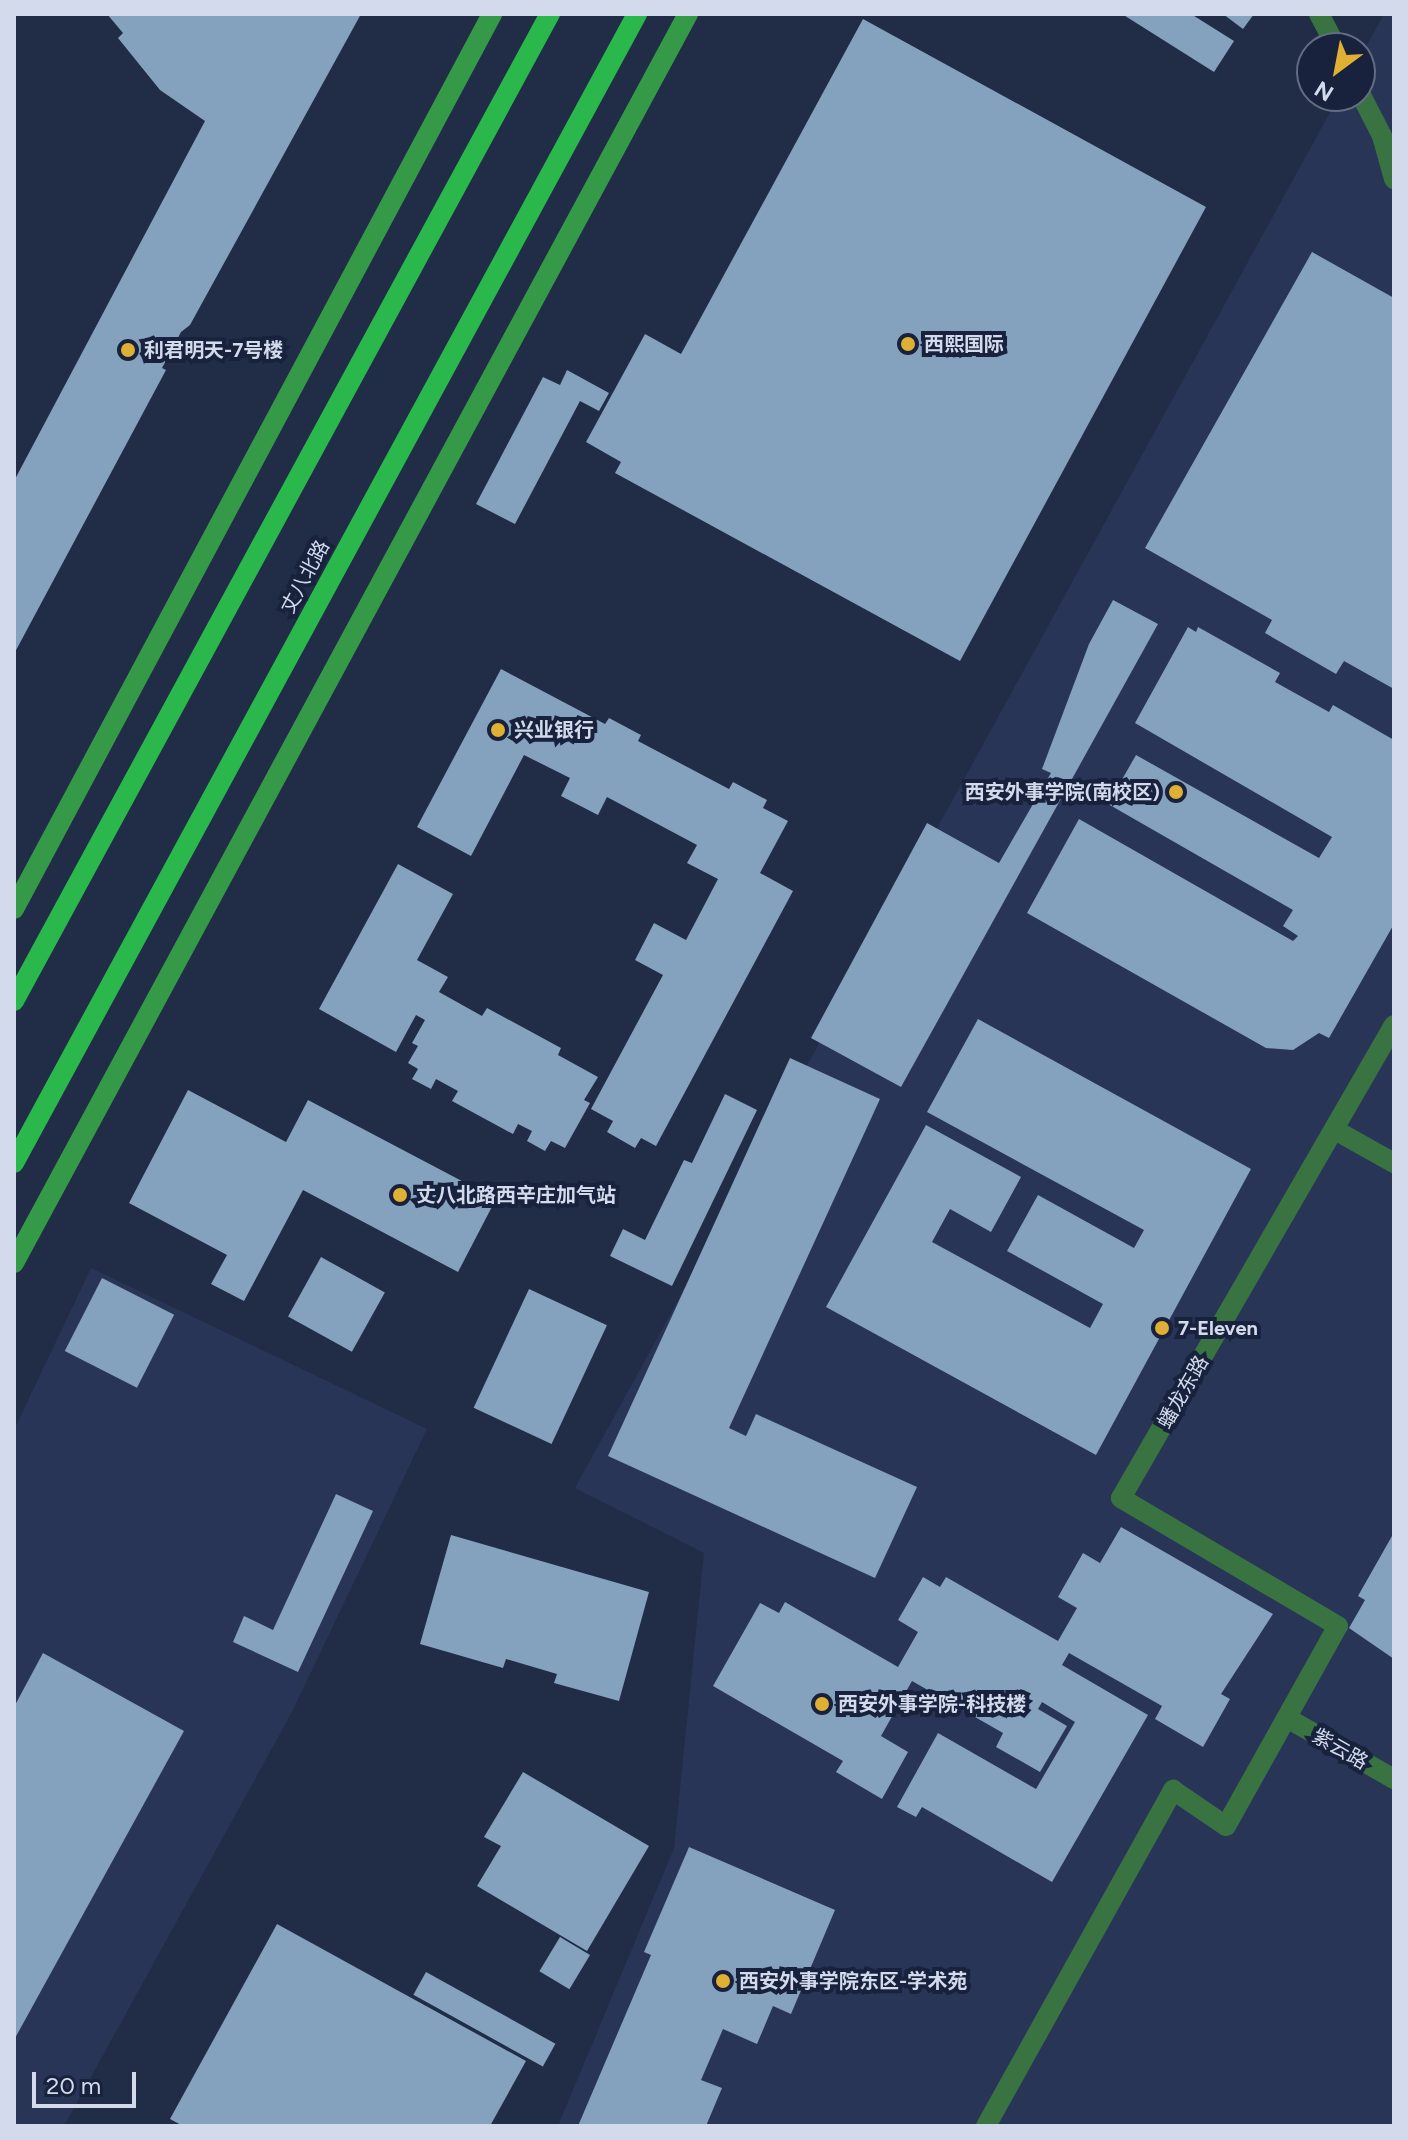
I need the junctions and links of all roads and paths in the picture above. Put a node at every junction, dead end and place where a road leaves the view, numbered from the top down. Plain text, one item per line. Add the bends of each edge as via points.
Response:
1 (492, 14) edge
2 (550, 14) edge
3 (637, 14) edge
4 (688, 14) edge
5 (1319, 14) edge
6 (1329, 32) edge
7 (1370, 112) edge
8 (1394, 179) edge
9 (14, 909) edge
10 (14, 1001) edge
11 (1394, 1025) edge
12 (1335, 1130) junction
13 (14, 1163) edge
14 (1394, 1163) edge
15 (14, 1263) edge
16 (1287, 1718) junction
17 (1394, 1779) edge
18 (986, 2126) edge

1 - 9 main road
2 - 10 main road
3 - 13 main road, 丈八北路
4 - 15 main road
5 - 6 street
7 - 8 street
11 - 12 street, 蟠龙东路
12 - 14 street
12 - 16 street, 蟠龙东路 via 1121,1498 1338,1626
16 - 17 street, 紫云路
16 - 18 street via 1226,1826 1173,1790

